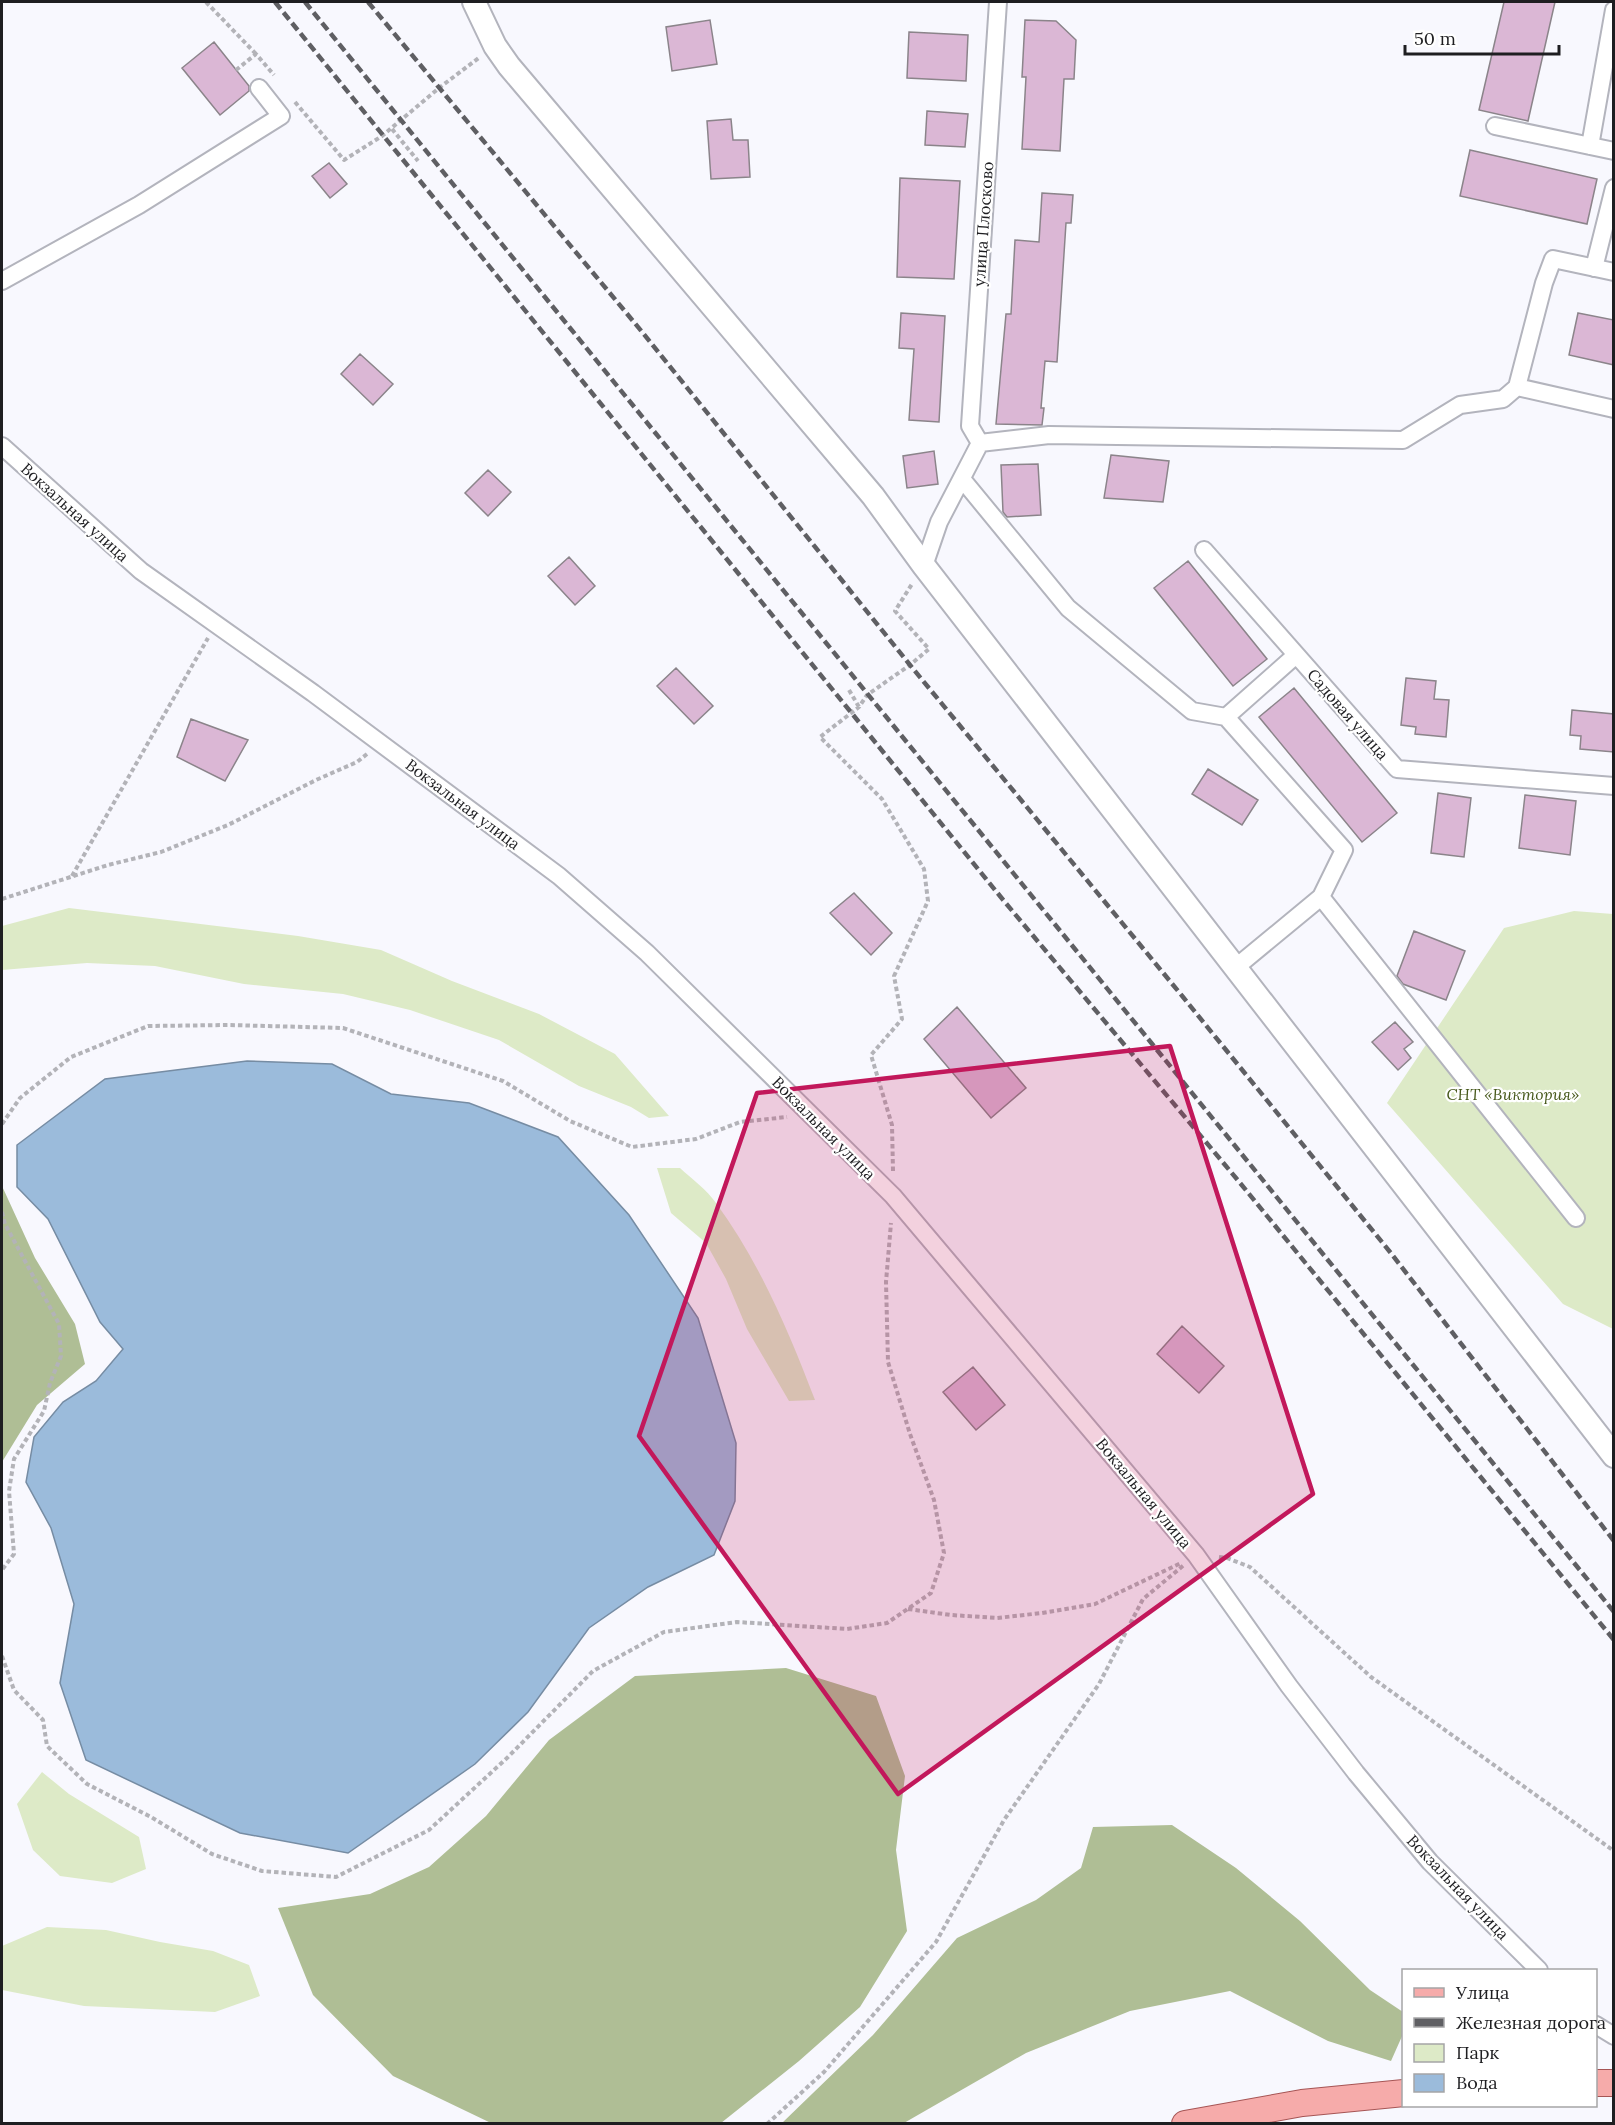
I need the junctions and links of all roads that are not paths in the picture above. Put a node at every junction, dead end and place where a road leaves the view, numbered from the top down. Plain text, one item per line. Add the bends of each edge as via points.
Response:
1 (474, 2) edge
2 (998, 2) edge
3 (1614, 10) edge
4 (259, 88) dead end
5 (1495, 126) dead end
6 (1590, 146) junction
7 (1614, 151) edge
8 (1614, 188) edge
9 (1594, 268) junction
10 (1614, 272) edge
11 (2, 281) edge
12 (1518, 387) junction
13 (1614, 409) edge
14 (980, 443) junction
15 (2, 446) edge
16 (962, 479) junction
17 (1204, 550) dead end
18 (924, 566) junction
19 (1296, 655) junction
20 (1226, 717) junction
21 (1614, 786) edge
22 (1321, 897) junction
23 (1235, 968) junction
24 (1576, 1218) dead end
25 (1614, 1456) edge
26 (1514, 1945) junction
27 (1520, 1969) edge
28 (1537, 1969) edge
29 (1597, 2026) edge
30 (1614, 2036) edge
31 (1614, 2083) edge
32 (1597, 2084) edge
33 (1402, 2093) edge
34 (1185, 2124) edge

1 - 18 street via 495,46 525,84 873,496
2 - 14 street, улица Плосково via 970,426
3 - 6 street
4 - 11 street via 281,116 139,205
5 - 6 street
6 - 7 street
8 - 9 street
9 - 10 street
9 - 12 street via 1553,259
12 - 13 street
12 - 14 street via 1503,399 1460,405 1403,440 1049,435
14 - 16 street
15 - 26 street, Вокзальная улица via 141,571 559,876 647,953 812,1115 893,1196 1196,1556 1289,1686 1430,1862
16 - 18 street via 939,522
16 - 20 street via 1068,608 1192,711
17 - 19 street, Садовая улица
18 - 23 street
19 - 20 street
19 - 21 street, Садовая улица via 1397,769
20 - 22 street via 1344,850
22 - 23 street
22 - 24 street
23 - 25 street
26 - 27 street
26 - 28 street, Вокзальная улица
29 - 30 street
31 - 32 main road
33 - 34 main road via 1302,2103

